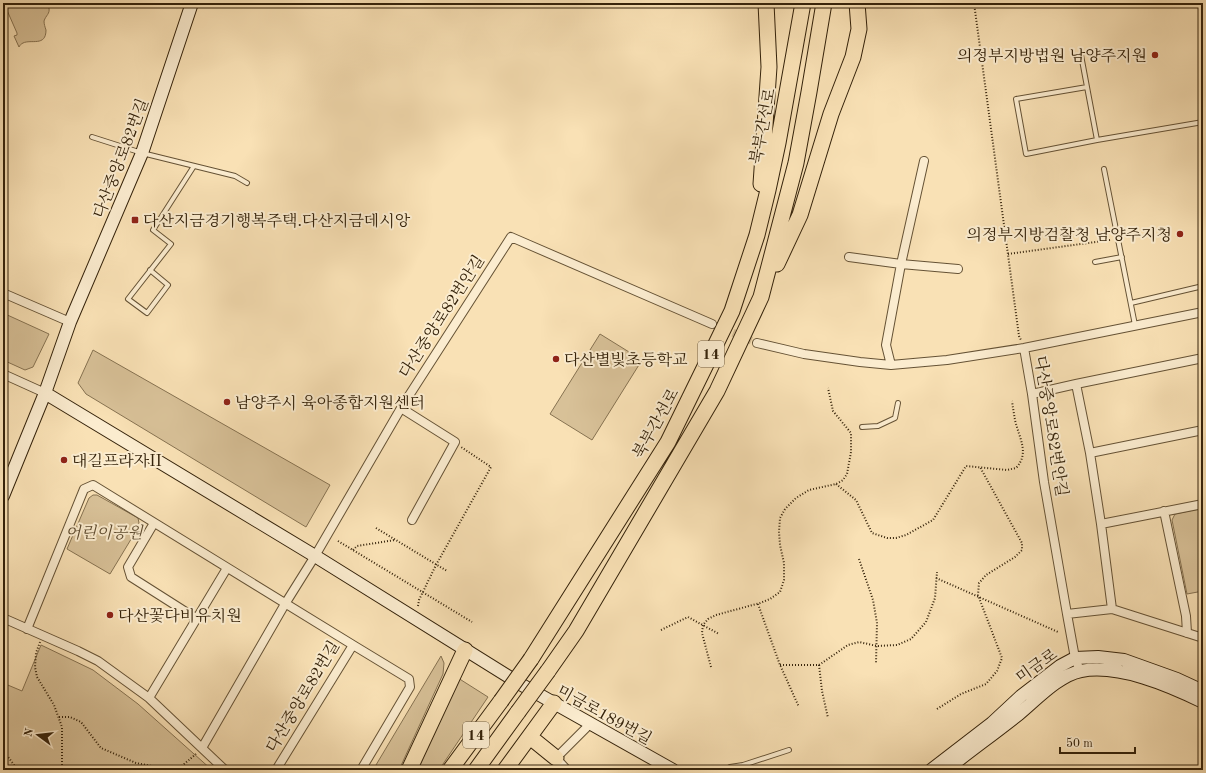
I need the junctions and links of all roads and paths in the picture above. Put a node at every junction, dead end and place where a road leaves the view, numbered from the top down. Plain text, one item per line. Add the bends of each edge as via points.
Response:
1 (192, 3) edge
2 (766, 3) edge
3 (857, 3) edge
4 (868, 3) edge
5 (974, 3) edge
6 (802, 8) edge
7 (823, 9) edge
8 (859, 29) junction
9 (1081, 55) dead end
10 (1087, 87) junction
11 (1203, 122) edge
12 (92, 137) dead end
13 (1097, 140) junction
14 (142, 153) junction
15 (924, 161) dead end
16 (194, 166) junction
17 (1104, 169) dead end
18 (247, 183) dead end
19 (757, 236) junction
20 (1110, 240) dead end
21 (1008, 254) junction
22 (849, 257) dead end
23 (1122, 257) junction
24 (1095, 262) dead end
25 (902, 264) junction
26 (958, 269) dead end
27 (150, 270) junction
28 (1203, 286) edge
29 (3, 293) edge
30 (762, 297) junction
31 (1131, 303) junction
32 (1203, 312) edge
33 (70, 322) junction
34 (712, 324) tunnel mouth
35 (1135, 326) junction
36 (757, 343) tunnel mouth
37 (1024, 348) junction
38 (1203, 358) edge
39 (891, 365) junction
40 (3, 374) edge
41 (1076, 384) junction
42 (828, 388) dead end
43 (45, 393) junction
44 (1032, 394) junction
45 (1012, 401) dead end
46 (898, 403) dead end
47 (401, 408) junction
48 (862, 427) dead end
49 (1203, 430) edge
50 (454, 442) junction
51 (1090, 453) junction
52 (980, 467) junction
53 (836, 484) junction
54 (3, 496) edge
55 (1203, 504) edge
56 (1164, 511) junction
57 (412, 520) dead end
58 (154, 523) junction
59 (1100, 524) junction
60 (376, 528) dead end
61 (396, 540) junction
62 (338, 542) dead end
63 (353, 550) junction
64 (315, 556) junction
65 (859, 559) dead end
66 (436, 565) junction
67 (227, 568) junction
68 (446, 571) dead end
69 (937, 572) dead end
70 (936, 578) junction
71 (423, 592) junction
72 (979, 598) junction
73 (285, 604) junction
74 (758, 604) junction
75 (418, 606) dead end
76 (1112, 610) junction
77 (1067, 614) junction
78 (3, 618) edge
79 (197, 619) junction
80 (472, 622) dead end
81 (703, 626) junction
82 (27, 629) junction
83 (661, 630) dead end
84 (1058, 632) dead end
85 (1187, 633) junction
86 (719, 634) dead end
87 (42, 636) junction
88 (1203, 638) edge
89 (353, 645) junction
90 (877, 646) junction
91 (465, 650) junction
92 (1076, 658) junction
93 (876, 663) dead end
94 (780, 665) junction
95 (819, 665) junction
96 (711, 667) dead end
97 (1080, 671) junction
98 (1203, 691) edge
99 (149, 698) junction
100 (1203, 702) edge
101 (554, 703) junction
102 (799, 707) dead end
103 (937, 709) dead end
104 (58, 717) junction
105 (828, 718) dead end
106 (590, 724) junction
107 (530, 737) junction
108 (202, 748) junction
109 (3, 750) edge
110 (789, 750) dead end
111 (556, 758) junction
112 (743, 765) junction
113 (3, 767) edge
114 (18, 768) junction
115 (29, 770) edge
116 (62, 770) edge
117 (167, 770) edge
118 (177, 770) edge
119 (225, 770) edge
120 (276, 770) edge
121 (361, 770) edge
122 (409, 770) edge
123 (450, 770) edge
124 (476, 770) edge
125 (505, 770) edge
126 (567, 770) edge
127 (674, 770) edge
128 (726, 770) edge
129 (738, 770) edge
130 (742, 770) edge
131 (931, 770) edge
132 (946, 770) edge

1 - 14 street, 다산중앙로82번길
2 - 19 highway via 769,67
3 - 8 highway
4 - 8 highway
5 - 21 path
6 - 19 highway, 북부간선로 / 14 via 778,143
7 - 30 highway, 14 via 796,163
8 - 30 highway via 853,57 831,114 800,215
9 - 10 lane
10 - 13 lane
10 - 13 lane via 1016,99 1026,154
11 - 13 lane
12 - 14 lane
14 - 16 lane
14 - 33 street, 다산중앙로82번길
15 - 25 street
16 - 18 lane via 235,176
16 - 27 lane via 153,230 171,244
17 - 23 lane
19 - 123 highway, 북부간선로 / 14, bridge via 732,310 668,442 531,659
20 - 21 path
21 - 37 path
22 - 25 street
23 - 24 lane
23 - 31 lane
25 - 26 street
25 - 39 street via 886,345
27 - 27 lane via 128,299 147,313 168,285
28 - 31 lane
29 - 33 street
30 - 124 highway, 14, bridge via 718,391 576,631
31 - 35 lane
32 - 35 street
33 - 43 street, 다산중앙로82번길
34 - 47 street, 다산중앙로82번안길 via 511,237
35 - 37 street
36 - 39 street, 다산중앙로82번안길 via 804,354
37 - 39 street, 다산중앙로82번안길 via 947,360
37 - 44 street, 다산중앙로82번안길
38 - 41 street
40 - 43 street
41 - 44 street
41 - 51 street
42 - 53 path via 833,411 851,433 847,474
43 - 54 street, 다산중앙로82번길
43 - 64 street
44 - 77 street, 다산중앙로82번안길
45 - 52 path via 1024,450 1022,462 1016,468 1007,470
46 - 48 lane via 895,418 878,426
47 - 50 street
47 - 64 street, 다산중앙로82번안길
49 - 51 street
50 - 57 street
50 - 66 path via 491,467
51 - 59 street
52 - 53 path via 966,466 933,520 896,538 872,533 856,500
52 - 72 path via 1022,543 1022,550 986,575 979,583
53 - 74 path via 809,490 785,509 780,518 779,532 784,580 780,592
55 - 56 street
56 - 59 street
56 - 85 street via 1186,616
58 - 67 street, 다산중앙로82번길
58 - 79 street via 128,567 131,577
58 - 82 street, 다산중앙로82번길 via 93,485 84,489
59 - 76 street
60 - 61 path
61 - 63 path via 357,546
61 - 66 path
62 - 63 path
63 - 71 path
64 - 73 street
64 - 91 street, 미금로189번길
65 - 90 path via 873,600
66 - 68 path
66 - 71 path
67 - 73 street, 다산중앙로82번길
67 - 79 street
69 - 70 path
70 - 72 path
70 - 90 path via 935,598 926,622 911,639 897,645
71 - 75 path
71 - 80 path
72 - 84 path
72 - 103 path via 1002,658 997,671 986,684 960,694
73 - 89 street, 다산중앙로82번길
73 - 108 street
74 - 81 path via 716,614
74 - 94 path
76 - 77 street
76 - 85 street
77 - 92 street, 다산중앙로82번안길
78 - 82 street
79 - 99 street
81 - 83 path via 688,617
81 - 86 path
81 - 96 path via 702,633
82 - 87 street
85 - 88 street
87 - 99 street via 98,662
87 - 104 path via 36,653 35,667
89 - 120 street, 다산중앙로82번길
89 - 121 street via 409,679 410,687
90 - 93 path
90 - 95 path via 859,642 848,645
91 - 101 street, 미금로189번길
91 - 122 highway
92 - 97 street, 다산중앙로82번안길
92 - 98 street, 미금로 via 1098,656 1124,660
92 - 131 street, 미금로 via 1060,666 1021,696 992,723
94 - 95 path
94 - 102 path
95 - 105 path
97 - 100 street, 미금로 via 1098,669 1127,673 1180,691
97 - 132 street, 미금로 via 1067,675 1057,682
99 - 108 street
101 - 106 street, 미금로189번길
101 - 107 highway
104 - 116 path via 62,727
104 - 117 path via 70,717 81,722 101,748 136,763
106 - 111 street
106 - 127 street, 미금로189번길
107 - 111 highway
107 - 125 highway
108 - 118 path
108 - 119 street
109 - 114 path
110 - 112 lane
111 - 126 street
112 - 128 lane
112 - 129 lane
112 - 130 lane
113 - 114 path
114 - 115 path

